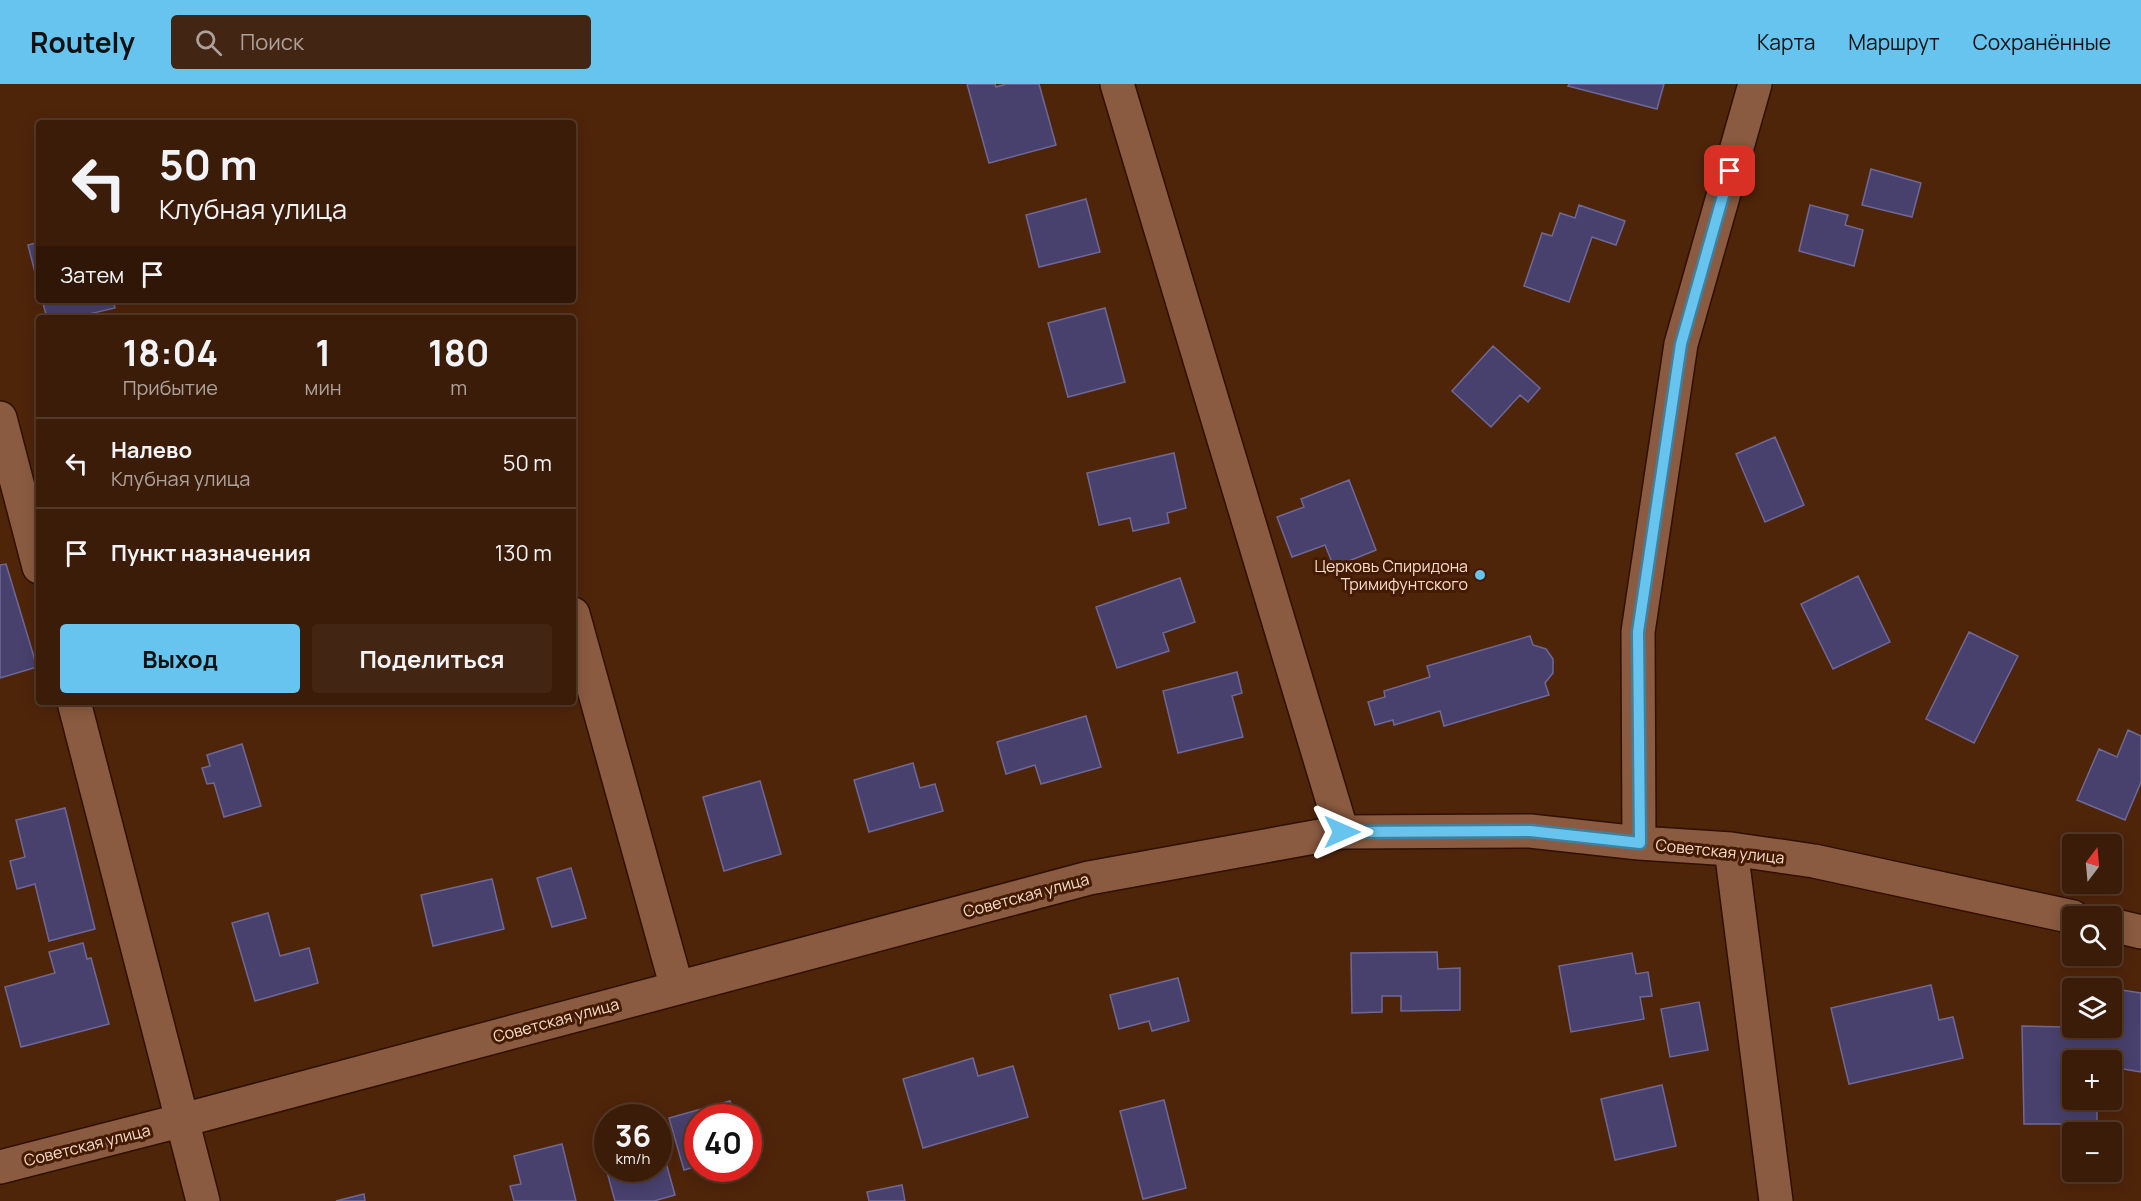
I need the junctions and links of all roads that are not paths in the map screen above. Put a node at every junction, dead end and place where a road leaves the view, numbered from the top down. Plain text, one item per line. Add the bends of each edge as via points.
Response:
1 (1118, 84) edge
2 (1755, 84) edge
3 (0, 417) edge
4 (36, 555) edge
5 (576, 625) edge
6 (75, 705) edge
7 (1342, 832) junction
8 (1640, 843) junction
9 (1731, 849) junction
10 (2062, 915) edge
11 (2122, 927) edge
12 (2141, 932) edge
13 (677, 988) junction
14 (183, 1120) junction
15 (0, 1167) edge
16 (203, 1201) edge
17 (1776, 1201) edge

1 - 7 street
2 - 8 street via 1681,344 1638,632
3 - 4 street
5 - 13 street
6 - 14 street
7 - 8 street, Советская улица via 1530,831
7 - 13 street, Советская улица via 1089,878
8 - 9 street, Советская улица
9 - 10 street, Советская улица via 1814,861
9 - 17 street
11 - 12 street
13 - 14 street, Советская улица
14 - 15 street, Советская улица
14 - 16 street

